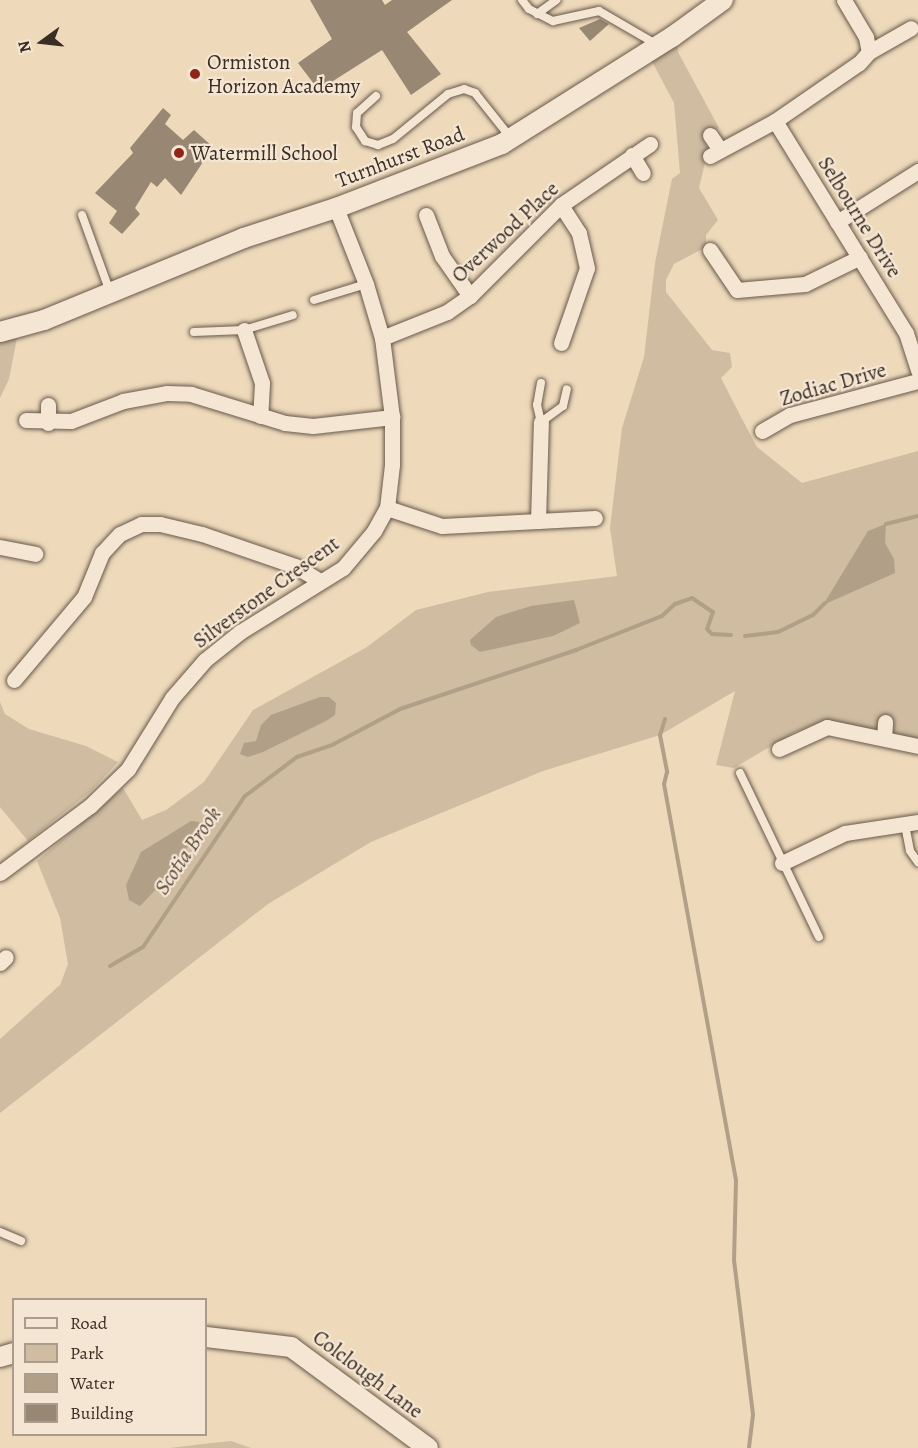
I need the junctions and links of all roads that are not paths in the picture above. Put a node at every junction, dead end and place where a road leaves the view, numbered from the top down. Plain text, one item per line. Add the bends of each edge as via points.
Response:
1 (522, 0) edge
2 (556, 0) edge
3 (723, 0) edge
4 (844, 0) edge
5 (537, 14) junction
6 (912, 28) dead end
7 (657, 45) junction
8 (869, 51) junction
9 (376, 96) dead end
10 (775, 121) junction
11 (710, 135) dead end
12 (511, 138) junction
13 (650, 144) dead end
14 (632, 155) junction
15 (918, 171) edge
16 (643, 173) dead end
17 (561, 205) junction
18 (336, 208) junction
19 (82, 215) dead end
20 (837, 222) junction
21 (433, 223) dead end
22 (710, 250) dead end
23 (860, 257) junction
24 (366, 284) junction
25 (111, 293) junction
26 (470, 296) junction
27 (314, 300) dead end
28 (293, 315) dead end
29 (244, 330) junction
30 (0, 332) edge
31 (194, 332) dead end
32 (382, 338) junction
33 (561, 344) dead end
34 (918, 371) edge
35 (918, 381) edge
36 (541, 382) dead end
37 (567, 389) dead end
38 (48, 405) dead end
39 (260, 416) junction
40 (392, 417) junction
41 (26, 420) dead end
42 (541, 422) junction
43 (48, 423) junction
44 (762, 430) dead end
45 (387, 508) junction
46 (595, 518) dead end
47 (538, 521) junction
48 (0, 547) edge
49 (35, 554) dead end
50 (320, 581) junction
51 (14, 680) dead end
52 (885, 722) dead end
53 (884, 738) junction
54 (918, 746) edge
55 (779, 749) dead end
56 (740, 773) dead end
57 (911, 824) edge
58 (782, 862) junction
59 (918, 862) edge
60 (0, 873) edge
61 (819, 936) dead end
62 (0, 1232) edge
63 (21, 1241) dead end
64 (207, 1337) edge
65 (428, 1448) edge

1 - 5 lane
2 - 5 lane
3 - 7 street, Turnhurst Road
4 - 8 street via 866,37
5 - 7 lane via 553,21 599,11
6 - 8 street
7 - 12 street, Turnhurst Road
8 - 10 street via 859,63
9 - 12 lane via 357,113 356,127 365,141 378,145 393,139 448,94 464,89 475,93
10 - 11 street via 715,153
10 - 20 street, Selbourne Drive
12 - 18 street, Turnhurst Road
13 - 14 street, Overwood Place
14 - 16 street
14 - 17 street, Overwood Place
15 - 20 street
17 - 26 street, Overwood Place
17 - 33 street via 579,233 587,268
18 - 24 street
18 - 25 street, Turnhurst Road via 244,238
19 - 25 lane
20 - 23 street, Selbourne Drive
21 - 26 street via 442,256
22 - 23 street via 737,290 806,284
23 - 34 street, Selbourne Drive via 906,333
24 - 27 lane
24 - 32 street
25 - 30 street, Turnhurst Road via 44,320
26 - 32 street, Overwood Place via 447,312
28 - 29 lane
29 - 31 lane
29 - 39 street via 262,382
32 - 40 street
35 - 44 street, Zodiac Drive via 790,415
36 - 42 lane via 537,405
37 - 42 lane via 563,406
38 - 43 street
39 - 40 street via 313,426
39 - 43 street via 191,394 167,393 123,401 71,421
40 - 45 street
41 - 43 street
42 - 47 street
45 - 47 street via 442,526
45 - 50 street, Silverstone Crescent via 343,568
46 - 47 street
48 - 49 street
50 - 51 street via 295,566 202,534 160,524 141,524 120,534 102,553 84,597
50 - 60 street, Silverstone Crescent via 205,660 172,698 128,769 90,806
52 - 53 street
53 - 54 street
53 - 55 street via 821,727
56 - 58 lane
57 - 58 street via 845,833
57 - 59 lane via 910,851
58 - 61 lane
62 - 63 lane
64 - 65 street, Colclough Lane via 291,1347

